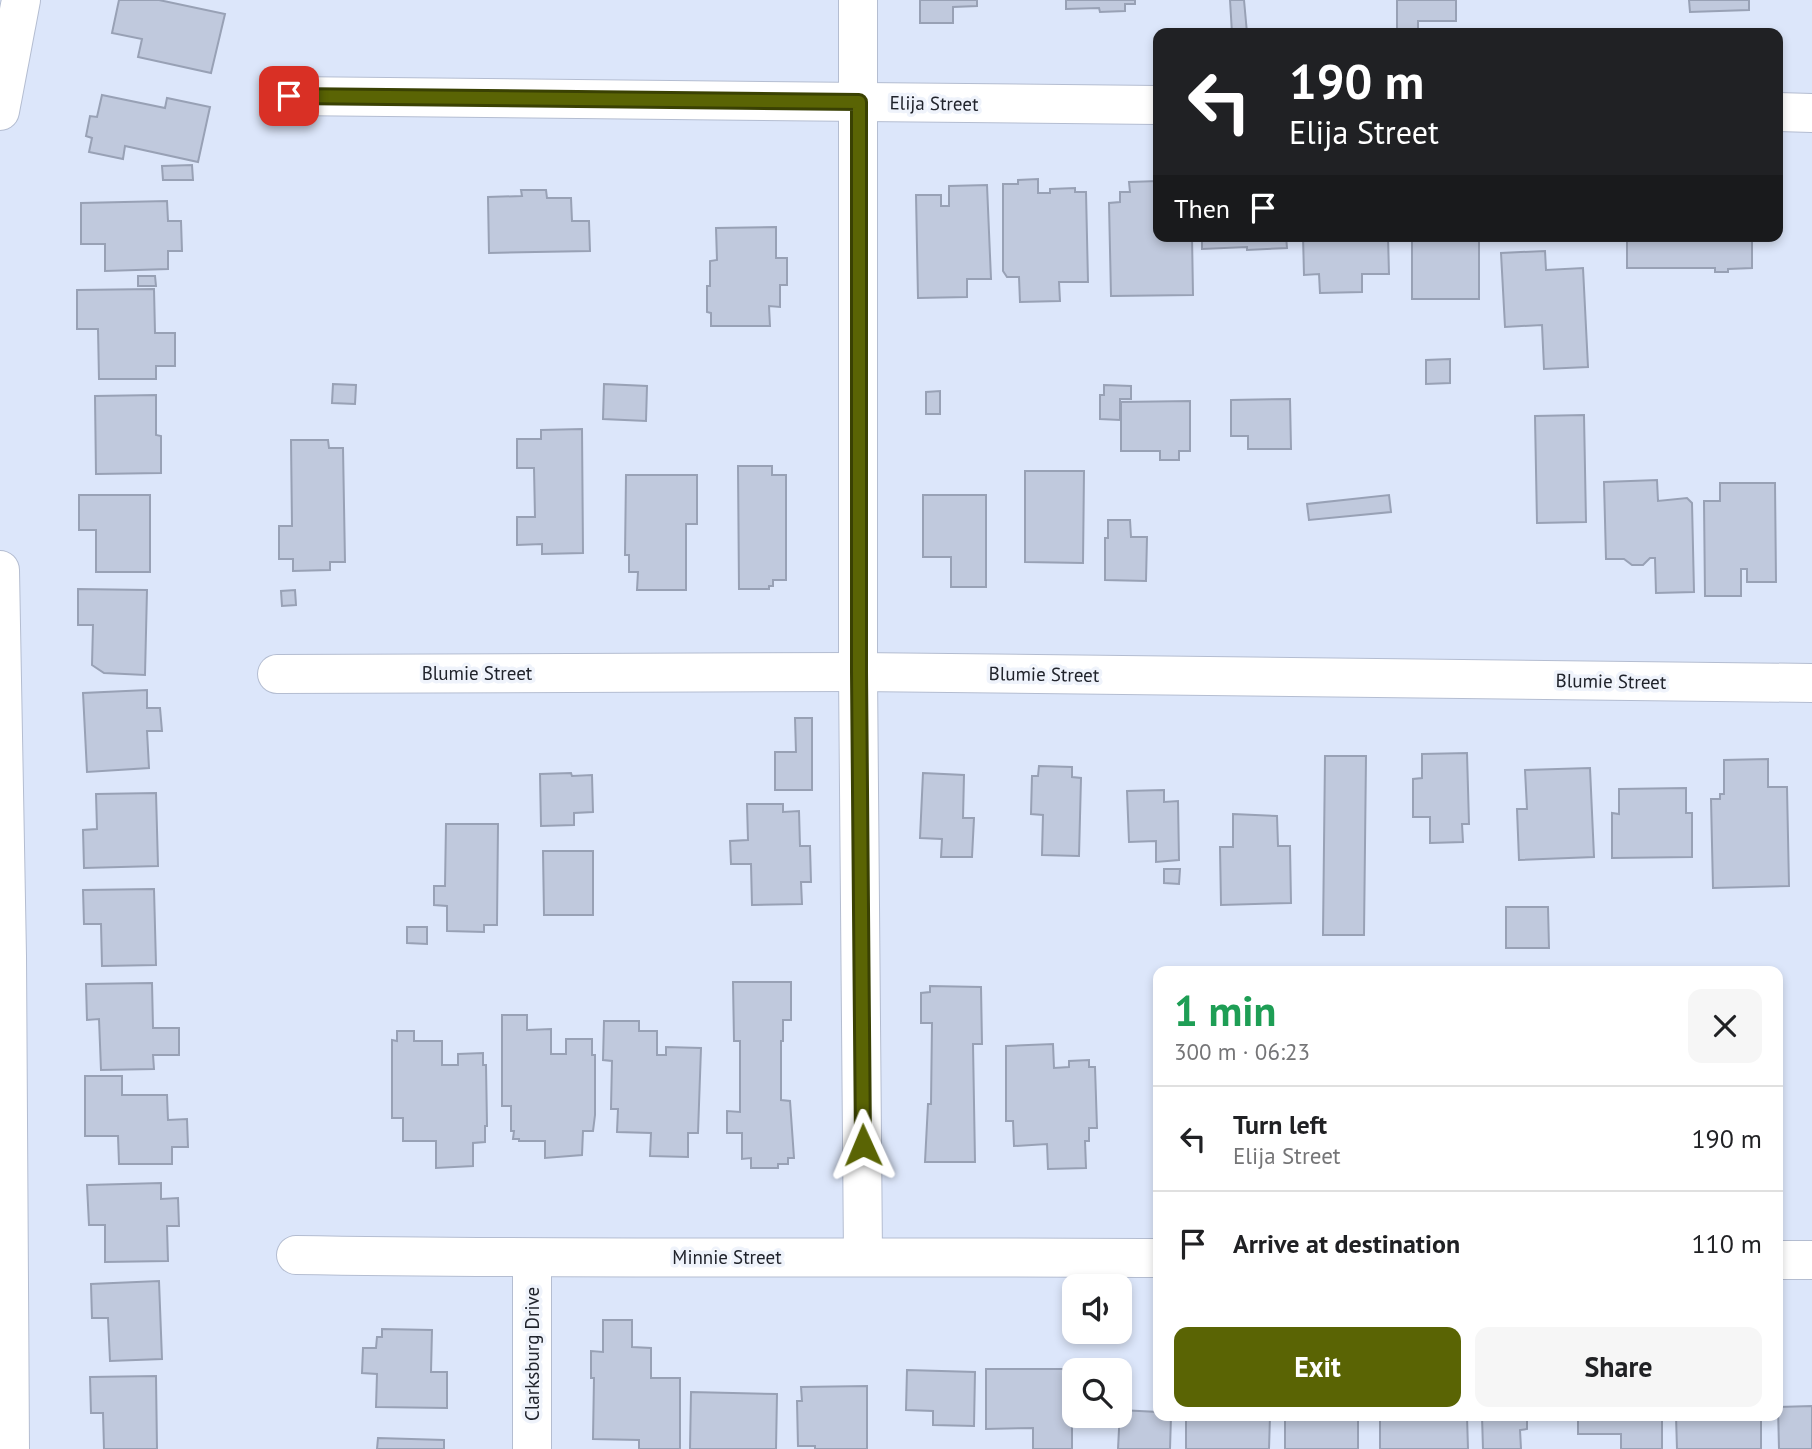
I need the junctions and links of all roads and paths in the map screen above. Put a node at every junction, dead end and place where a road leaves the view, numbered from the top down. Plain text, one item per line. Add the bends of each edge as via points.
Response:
1 (21, 0) edge
2 (858, 0) edge
3 (289, 96) dead end
4 (859, 102) junction
5 (1153, 105) edge
6 (0, 111) edge
7 (1783, 112) edge
8 (1812, 113) edge
9 (0, 570) edge
10 (859, 672) junction
11 (277, 674) dead end
12 (1812, 683) edge
13 (3, 956) edge
14 (296, 1255) dead end
15 (863, 1256) junction
16 (1153, 1258) edge
17 (532, 1259) junction
18 (1783, 1260) edge
19 (1812, 1260) edge
20 (10, 1449) edge
21 (532, 1449) edge

1 - 6 street
2 - 4 street
3 - 4 street, Elija Street
4 - 5 street, Elija Street
4 - 10 street
7 - 8 street
9 - 13 street
10 - 11 street, Blumie Street
10 - 12 street, Blumie Street
10 - 15 street
13 - 20 street
14 - 17 street, Minnie Street
15 - 16 street, Minnie Street
15 - 17 street, Minnie Street
17 - 21 street, Clarksburg Drive
18 - 19 street

